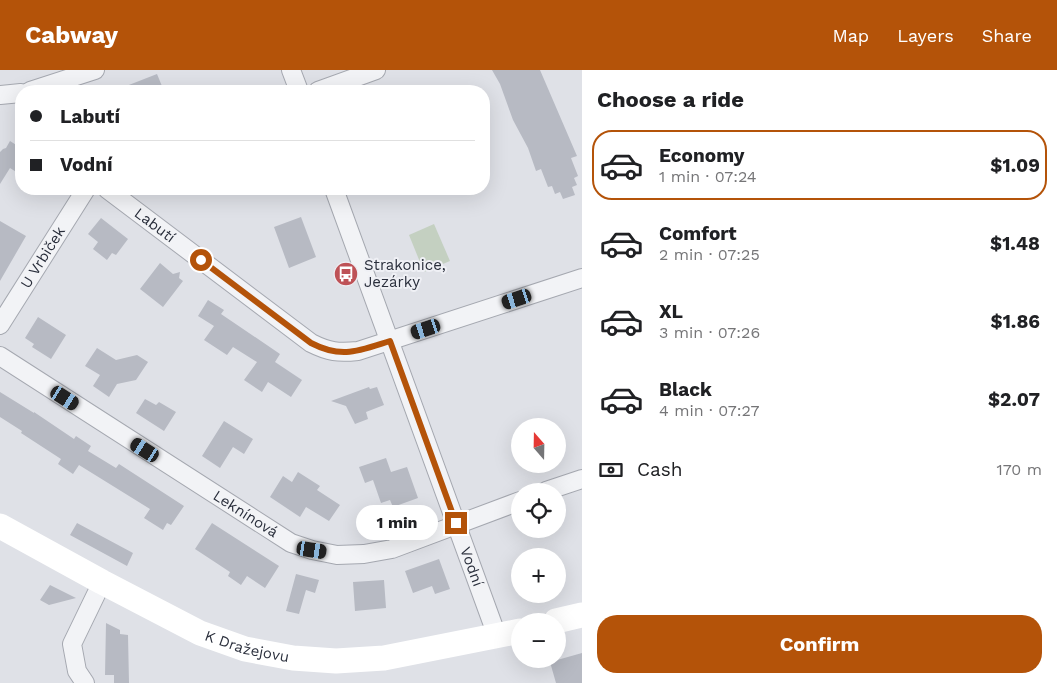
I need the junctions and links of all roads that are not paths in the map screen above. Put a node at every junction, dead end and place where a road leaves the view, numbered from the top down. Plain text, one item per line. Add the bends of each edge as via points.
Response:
1 (95, 70) edge
2 (291, 70) edge
3 (376, 70) edge
4 (64, 85) edge
5 (297, 85) edge
6 (335, 85) edge
7 (15, 94) edge
8 (0, 95) edge
9 (82, 195) edge
10 (114, 195) edge
11 (336, 195) edge
12 (582, 278) edge
13 (0, 325) edge
14 (390, 341) junction
15 (0, 356) edge
16 (582, 479) edge
17 (566, 484) edge
18 (511, 504) edge
19 (456, 523) junction
20 (0, 526) edge
21 (102, 582) junction
22 (582, 615) edge
23 (566, 619) edge
24 (508, 634) edge
25 (85, 683) edge

1 - 4 street
2 - 5 street
3 - 6 street
7 - 8 street
9 - 13 street, U Vrbiček
10 - 14 street, Labutí via 311,343 340,353
11 - 14 street, Vodní
12 - 14 street, Labutí
14 - 19 street, Vodní
15 - 19 street, Leknínová via 291,543 337,554 364,554 392,548
16 - 17 street
18 - 19 street, Leknínová
19 - 24 street, Vodní
20 - 21 street, K Dražejovu
21 - 24 street, K Dražejovu via 200,633 245,649 293,658 336,661 384,658
21 - 25 street via 72,644 77,671
22 - 23 street

